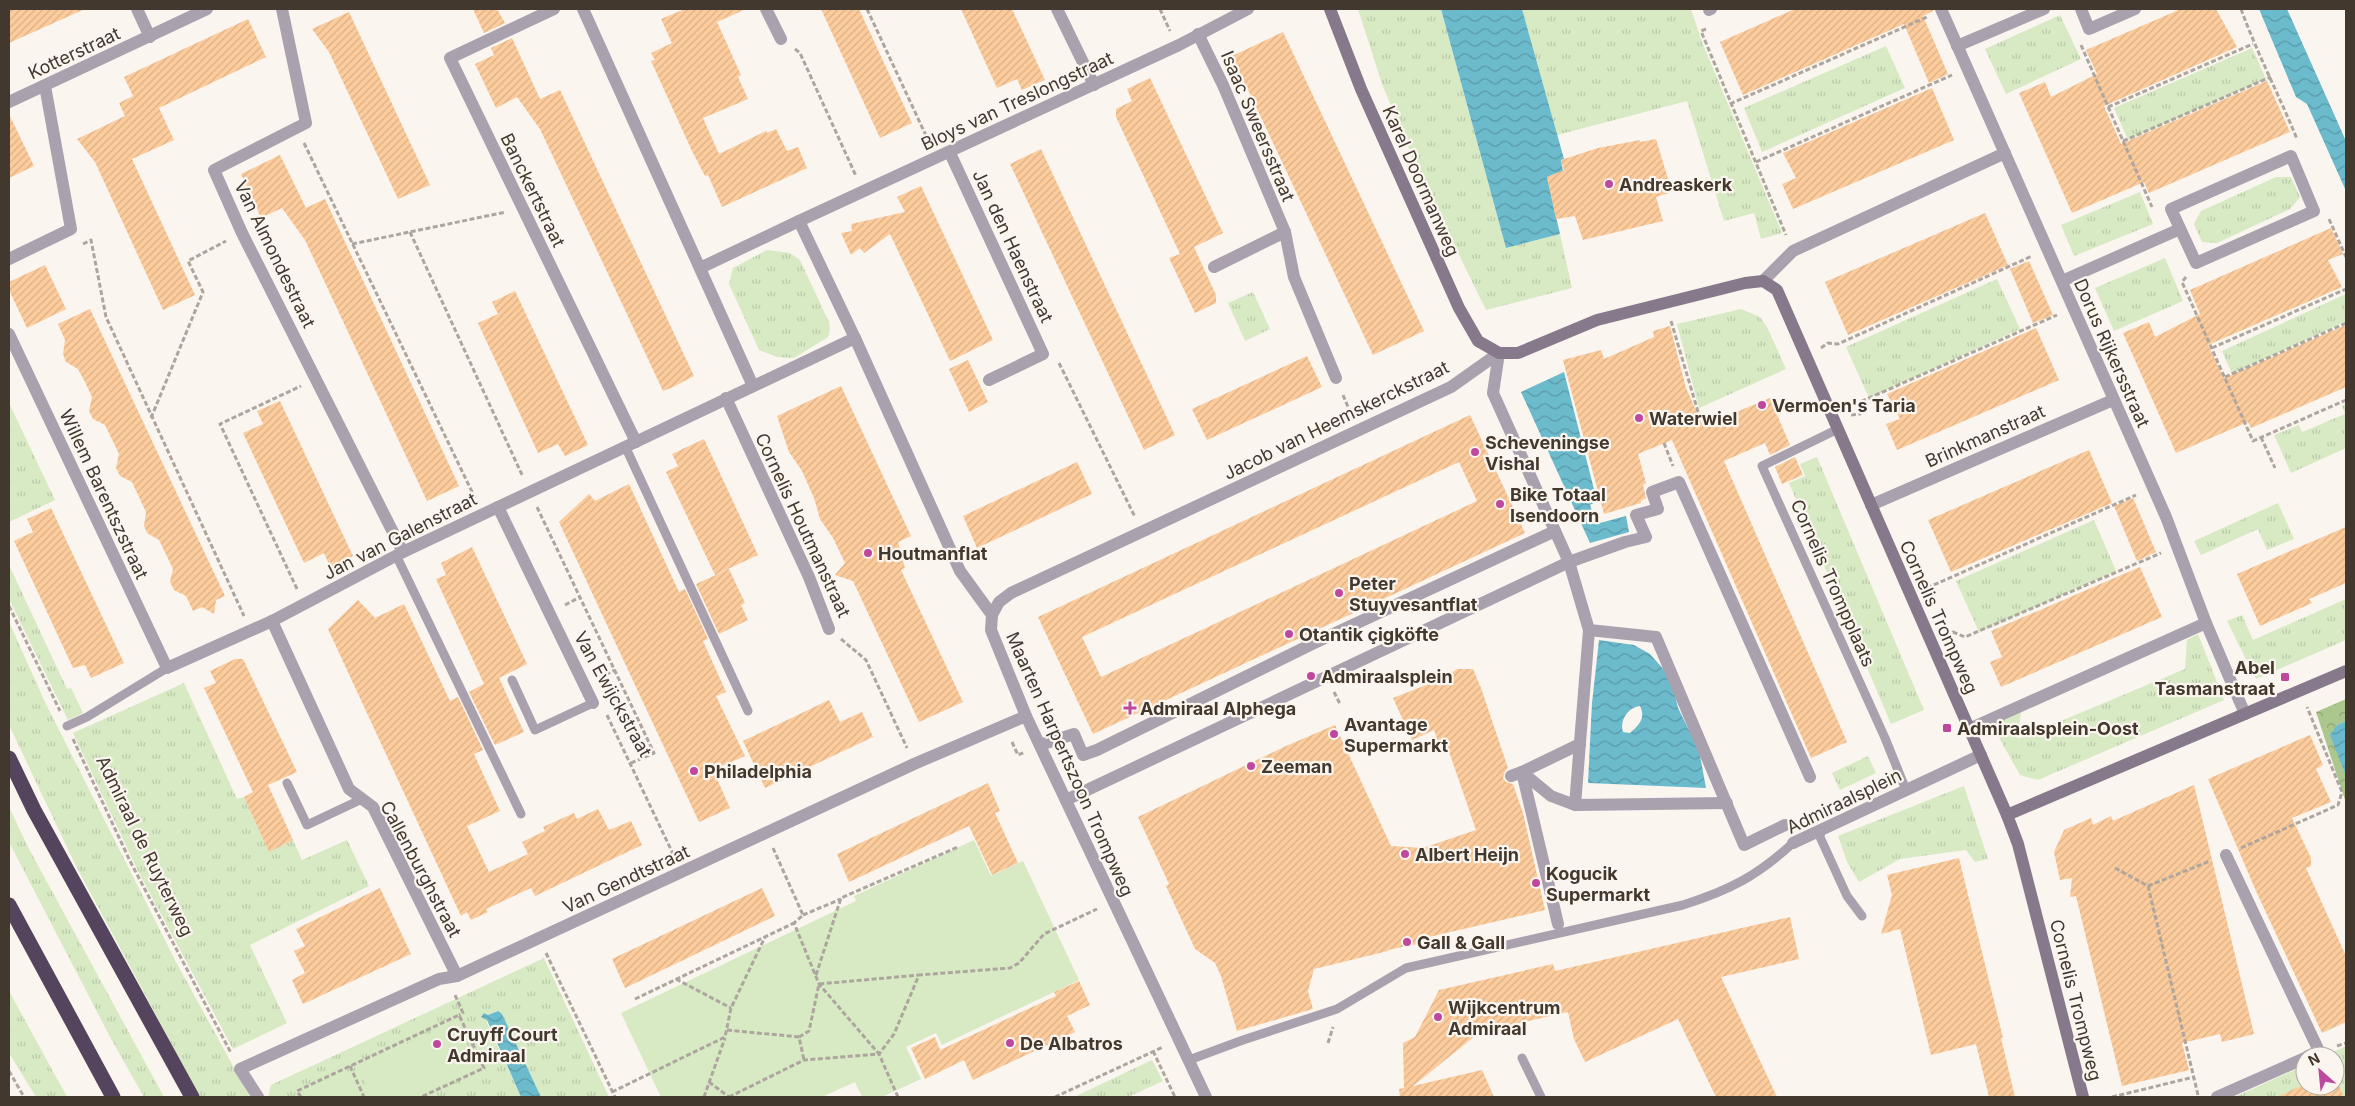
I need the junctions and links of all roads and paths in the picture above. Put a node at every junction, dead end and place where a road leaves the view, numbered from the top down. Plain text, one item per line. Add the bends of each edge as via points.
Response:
1 (137, 9) edge
2 (207, 9) edge
3 (282, 9) edge
4 (554, 9) edge
5 (583, 9) edge
6 (766, 9) edge
7 (867, 9) edge
8 (1057, 9) edge
9 (1248, 9) edge
10 (1330, 9) edge
11 (1710, 9) edge
12 (2044, 9) edge
13 (2081, 9) edge
14 (2135, 9) edge
15 (2241, 9) edge
16 (1941, 10) edge
17 (2089, 29) junction
18 (1198, 34) junction
19 (150, 36) junction
20 (781, 39) joint
21 (2254, 44) junction
22 (1957, 46) junction
23 (1967, 69) junction
24 (2271, 77) junction
25 (1094, 85) junction
26 (45, 86) junction
27 (9, 102) edge
28 (1730, 104) junction
29 (2108, 107) junction
30 (296, 128) junction
31 (2124, 141) junction
32 (950, 152) junction
33 (2006, 154) junction
34 (2291, 156) junction
35 (937, 158) junction
36 (1756, 162) junction
37 (863, 192) junction
38 (523, 209) junction
39 (2314, 211) junction
40 (799, 222) junction
41 (71, 229) junction
42 (2180, 229) junction
43 (1285, 232) junction
44 (242, 233) junction
45 (2165, 236) junction
46 (352, 244) junction
47 (2048, 249) junction
48 (1793, 251) junction
49 (2346, 257) edge
50 (9, 258) edge
51 (2196, 263) junction
52 (1214, 267) dead end
53 (700, 268) junction
54 (1763, 281) junction
55 (2062, 281) junction
56 (2346, 289) edge
57 (1666, 303) junction
58 (2073, 308) junction
59 (2346, 323) edge
60 (9, 334) edge
61 (855, 338) junction
62 (2212, 348) junction
63 (1499, 353) junction
64 (1043, 354) junction
65 (1806, 358) junction
66 (2225, 377) junction
67 (1336, 378) joint
68 (317, 379) junction
69 (989, 380) dead end
70 (753, 386) junction
71 (726, 398) junction
72 (2113, 400) junction
73 (2346, 400) edge
74 (1698, 415) dead end
75 (1832, 416) junction
76 (151, 418) junction
77 (1838, 430) junction
78 (1358, 431) junction
79 (2261, 438) junction
80 (1664, 443) dead end
81 (630, 444) junction
82 (2275, 468) dead end
83 (1679, 482) junction
84 (2153, 488) junction
85 (1871, 505) junction
86 (498, 507) junction
87 (482, 514) junction
88 (1556, 531) junction
89 (1141, 532) junction
90 (2178, 546) junction
91 (399, 553) junction
92 (1569, 562) junction
93 (1911, 596) junction
94 (304, 605) junction
95 (9, 606) edge
96 (992, 615) junction
97 (272, 621) junction
98 (2206, 623) junction
99 (830, 629) joint
100 (1589, 630) junction
101 (251, 631) junction
102 (1935, 651) junction
103 (167, 668) junction
104 (2346, 671) edge
105 (512, 680) dead end
106 (2301, 690) junction
107 (593, 703) junction
108 (748, 711) dead end
109 (2245, 714) junction
110 (1026, 716) junction
111 (67, 726) junction
112 (1970, 729) junction
113 (1580, 744) junction
114 (1040, 745) junction
115 (1981, 755) junction
116 (9, 758) edge
117 (914, 764) junction
118 (1516, 774) junction
119 (1810, 777) dead end
120 (288, 783) dead end
121 (1906, 790) junction
122 (362, 799) junction
123 (1066, 800) junction
124 (1727, 803) junction
125 (1575, 805) junction
126 (521, 814) dead end
127 (2007, 815) junction
128 (1785, 825) dead end
129 (1821, 830) junction
130 (767, 833) junction
131 (1794, 842) joint
132 (958, 847) dead end
133 (2226, 855) junction
134 (2115, 868) dead end
135 (682, 872) junction
136 (2148, 886) junction
137 (841, 898) junction
138 (9, 905) edge
139 (1100, 908) dead end
140 (803, 916) junction
141 (1862, 916) dead end
142 (794, 923) junction
143 (1558, 924) dead end
144 (765, 937) junction
145 (540, 939) junction
146 (919, 975) junction
147 (457, 976) junction
148 (816, 976) junction
149 (676, 979) junction
150 (819, 984) junction
151 (635, 999) dead end
152 (731, 1008) junction
153 (459, 1015) junction
154 (727, 1030) junction
155 (725, 1037) junction
156 (800, 1037) junction
157 (1179, 1039) junction
158 (2317, 1046) edge
159 (1153, 1052) junction
160 (879, 1054) junction
161 (1522, 1058) dead end
162 (804, 1060) junction
163 (1189, 1060) junction
164 (2295, 1062) edge
165 (350, 1066) junction
166 (240, 1069) junction
167 (9, 1071) edge
168 (2194, 1077) junction
169 (709, 1082) junction
170 (612, 1092) junction
171 (24, 1097) edge
172 (113, 1097) edge
173 (192, 1097) edge
174 (258, 1097) edge
175 (300, 1097) edge
176 (364, 1097) edge
177 (422, 1097) edge
178 (615, 1097) edge
179 (704, 1097) edge
180 (729, 1097) edge
181 (898, 1097) edge
182 (1055, 1097) edge
183 (1175, 1097) edge
184 (1206, 1097) edge
185 (1541, 1097) edge
186 (2083, 1097) edge
187 (2112, 1097) edge
188 (2198, 1097) edge
189 (2217, 1097) edge

1 - 19 street
2 - 19 street, Kotterstraat
3 - 30 street via 306,123
4 - 38 street, Banckertstraat via 450,58
5 - 53 street
6 - 20 street
7 - 35 path
8 - 25 street
9 - 18 street, Bloys van Treslongstraat
10 - 63 street, Karel Doormanweg via 1361,89 1459,308 1478,341
11 - 28 path via 1714,25 1701,31
12 - 22 street
13 - 17 street
14 - 17 street
15 - 21 path
16 - 22 street, Dorus Rijkersstraat
16 - 28 path
17 - 29 path via 2079,41
18 - 25 street, Bloys van Treslongstraat
18 - 43 street, Isaac Sweersstraat
19 - 26 street, Kotterstraat
20 - 37 path via 800,54
21 - 24 path
21 - 29 path
22 - 23 street, Dorus Rijkersstraat
23 - 33 street, Dorus Rijkersstraat
23 - 36 path
24 - 31 path
24 - 34 path via 2300,144
25 - 32 street, Bloys van Treslongstraat
26 - 27 street, Kotterstraat
26 - 41 street
28 - 36 path
29 - 31 path
30 - 44 street, Van Almondestraat via 214,170
30 - 46 path
31 - 45 path
32 - 35 street, Bloys van Treslongstraat
32 - 64 street, Jan den Haenstraat
33 - 47 street, Dorus Rijkersstraat
33 - 48 street
34 - 39 street
34 - 42 street via 2171,209
35 - 37 street, Bloys van Treslongstraat
36 - 48 path
37 - 40 street, Bloys van Treslongstraat
38 - 46 path
38 - 81 street, Banckertstraat
39 - 49 path via 2328,217
39 - 51 street
40 - 53 street
40 - 61 street, Maarten Harpertszoon Trompweg
41 - 50 street
41 - 76 path via 78,247 91,240 106,317
42 - 45 street
42 - 51 street
43 - 52 street
43 - 67 street, Isaac Sweersstraat via 1294,277
44 - 68 street, Van Almondestraat
44 - 76 path via 188,261 203,292
45 - 55 street
46 - 87 path
47 - 55 street, Dorus Rijkersstraat
47 - 65 path via 1838,344 1828,343
48 - 54 street
51 - 62 path via 2182,282
53 - 70 street
54 - 57 street
54 - 65 street, Cornelis Trompweg via 1777,290
55 - 58 street, Dorus Rijkersstraat
56 - 62 path
57 - 63 street via 1598,320 1518,354
57 - 74 path
58 - 72 street, Dorus Rijkersstraat
58 - 75 path via 1860,402 1860,414
59 - 66 path
60 - 103 street, Willem Barentszstraat
61 - 70 street
61 - 96 street, Maarten Harpertszoon Trompweg via 960,571
62 - 66 path
63 - 78 street, Jacob van Heemskerckstraat via 1451,387
63 - 88 street via 1492,393
64 - 69 street
64 - 89 path via 1053,352
65 - 75 street, Cornelis Trompweg
66 - 79 path via 2253,441
67 - 78 path
68 - 91 street, Van Almondestraat
68 - 94 path via 220,424
70 - 71 street, Jan van Galenstraat
71 - 81 street, Jan van Galenstraat
71 - 99 street, Cornelis Houtmanstraat
72 - 84 street, Dorus Rijkersstraat
72 - 85 street, Brinkmanstraat
73 - 79 path
75 - 77 street, Cornelis Trompweg
76 - 101 path
77 - 85 street, Cornelis Trompweg
77 - 121 lane, Cornelis Trompplaats via 1762,466
78 - 89 street, Jacob van Heemskerckstraat
79 - 82 path
80 - 83 path
81 - 86 street, Jan van Galenstraat
81 - 108 lane
83 - 92 street via 1652,492 1658,509 1636,515 1646,538
83 - 119 street, Admiraalsplein
84 - 90 street, Dorus Rijkersstraat
84 - 93 path
85 - 93 street, Cornelis Trompweg
86 - 87 street, Jan van Galenstraat
86 - 107 street, Van Ewijckstraat
87 - 91 street, Jan van Galenstraat
88 - 92 street
88 - 114 street via 1312,644 1097,750 1083,755 1074,734
89 - 96 street, Jacob van Heemskerckstraat via 1011,593
90 - 98 street, Dorus Rijkersstraat
90 - 102 path via 1965,638 1954,632
91 - 94 street, Jan van Galenstraat
91 - 126 lane
92 - 100 street
92 - 123 street
93 - 102 street, Cornelis Trompweg
94 - 97 street, Jan van Galenstraat
95 - 111 path, Admiraal de Ruyterweg
96 - 110 street, Maarten Harpertszoon Trompweg via 991,630
97 - 101 street, Jan van Galenstraat
97 - 122 street, Callenburghstraat via 349,789
98 - 109 street, Dorus Rijkersstraat
98 - 112 street
99 - 117 path, Cornelis Houtmanstraat via 866,660
100 - 113 street
100 - 124 street, Admiraalsplein via 1656,636
101 - 103 street, Jan van Galenstraat
102 - 112 street, Cornelis Trompweg
103 - 111 lane, Jan van Galenstraat
104 - 106 street
105 - 107 lane via 535,730
106 - 109 street
106 - 133 path via 2342,792 2338,806
107 - 135 path, Van Ewijckstraat via 607,715
109 - 127 street
110 - 114 street, Maarten Harpertszoon Trompweg
110 - 117 street, Van Gendtstraat
111 - 166 path, Admiraal de Ruyterweg via 130,861
112 - 115 street, Cornelis Trompweg
113 - 118 street
113 - 125 street
114 - 123 street, Maarten Harpertszoon Trompweg
115 - 121 street, Admiraalsplein
115 - 127 street, Cornelis Trompweg
116 - 173 highway via 34,810
117 - 130 street, Van Gendtstraat
118 - 125 street via 1551,796
118 - 143 street
120 - 122 lane via 307,825
121 - 129 street, Admiraalsplein
122 - 147 street, Callenburghstraat via 373,807
123 - 157 street, Maarten Harpertszoon Trompweg
124 - 125 street
124 - 128 street, Admiraalsplein via 1744,845
127 - 186 street, Cornelis Trompweg via 2018,844
129 - 131 street, Admiraalsplein
129 - 141 lane via 1820,838 1847,896
130 - 135 street, Van Gendtstraat
130 - 140 path
131 - 163 lane, Admiraalsplein via 1768,866 1722,892 1683,905 1406,968 1337,1009
132 - 137 path
133 - 136 path
133 - 158 street
134 - 136 path
135 - 145 street, Van Gendtstraat
136 - 168 path
137 - 140 path
137 - 148 path
138 - 172 highway
139 - 146 path via 1044,934 1010,968
140 - 142 path
142 - 144 path
142 - 148 path
144 - 149 path
144 - 152 path
145 - 147 street, Van Gendtstraat
145 - 170 path
146 - 150 path
146 - 160 path via 894,1034
147 - 153 path via 455,995 463,1013
147 - 166 street, Van Gendtstraat via 439,979
148 - 150 path
149 - 151 path
149 - 152 path
150 - 156 path via 808,1030
150 - 160 path
152 - 154 path
153 - 165 path
153 - 177 path via 484,1068
154 - 155 path
154 - 156 path
155 - 169 path
155 - 170 path
156 - 162 path
157 - 159 path
157 - 163 street, Maarten Harpertszoon Trompweg
159 - 182 path
159 - 183 path
160 - 162 path
160 - 181 path
161 - 185 lane
162 - 180 path
163 - 184 street, Maarten Harpertszoon Trompweg
164 - 189 street
165 - 175 path via 298,1091
165 - 176 path
166 - 174 street
167 - 171 path
168 - 187 path
168 - 188 path
169 - 179 path
169 - 180 path
170 - 178 path

